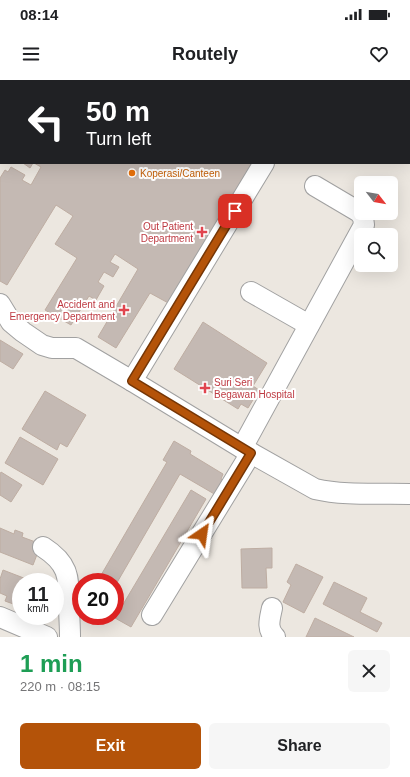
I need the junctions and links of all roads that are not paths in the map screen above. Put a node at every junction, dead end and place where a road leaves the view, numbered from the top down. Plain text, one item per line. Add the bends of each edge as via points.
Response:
1 (263, 164) edge
2 (315, 186) dead end
3 (251, 292) dead end
4 (0, 304) edge
5 (309, 325) junction
6 (132, 381) junction
7 (246, 450) junction
8 (410, 494) edge
9 (43, 547) dead end
10 (272, 608) dead end
11 (152, 616) dead end
12 (0, 617) edge
13 (47, 637) edge
14 (70, 637) edge
15 (275, 637) edge

1 - 6 street
2 - 5 street via 358,212 363,217 364,225
3 - 5 street
4 - 6 street via 11,322 42,345 52,348 76,348
5 - 7 street
6 - 7 street
7 - 8 street via 315,489 342,493
7 - 11 street
9 - 14 street via 60,562 69,583
10 - 15 street via 269,622 271,633
12 - 13 street

